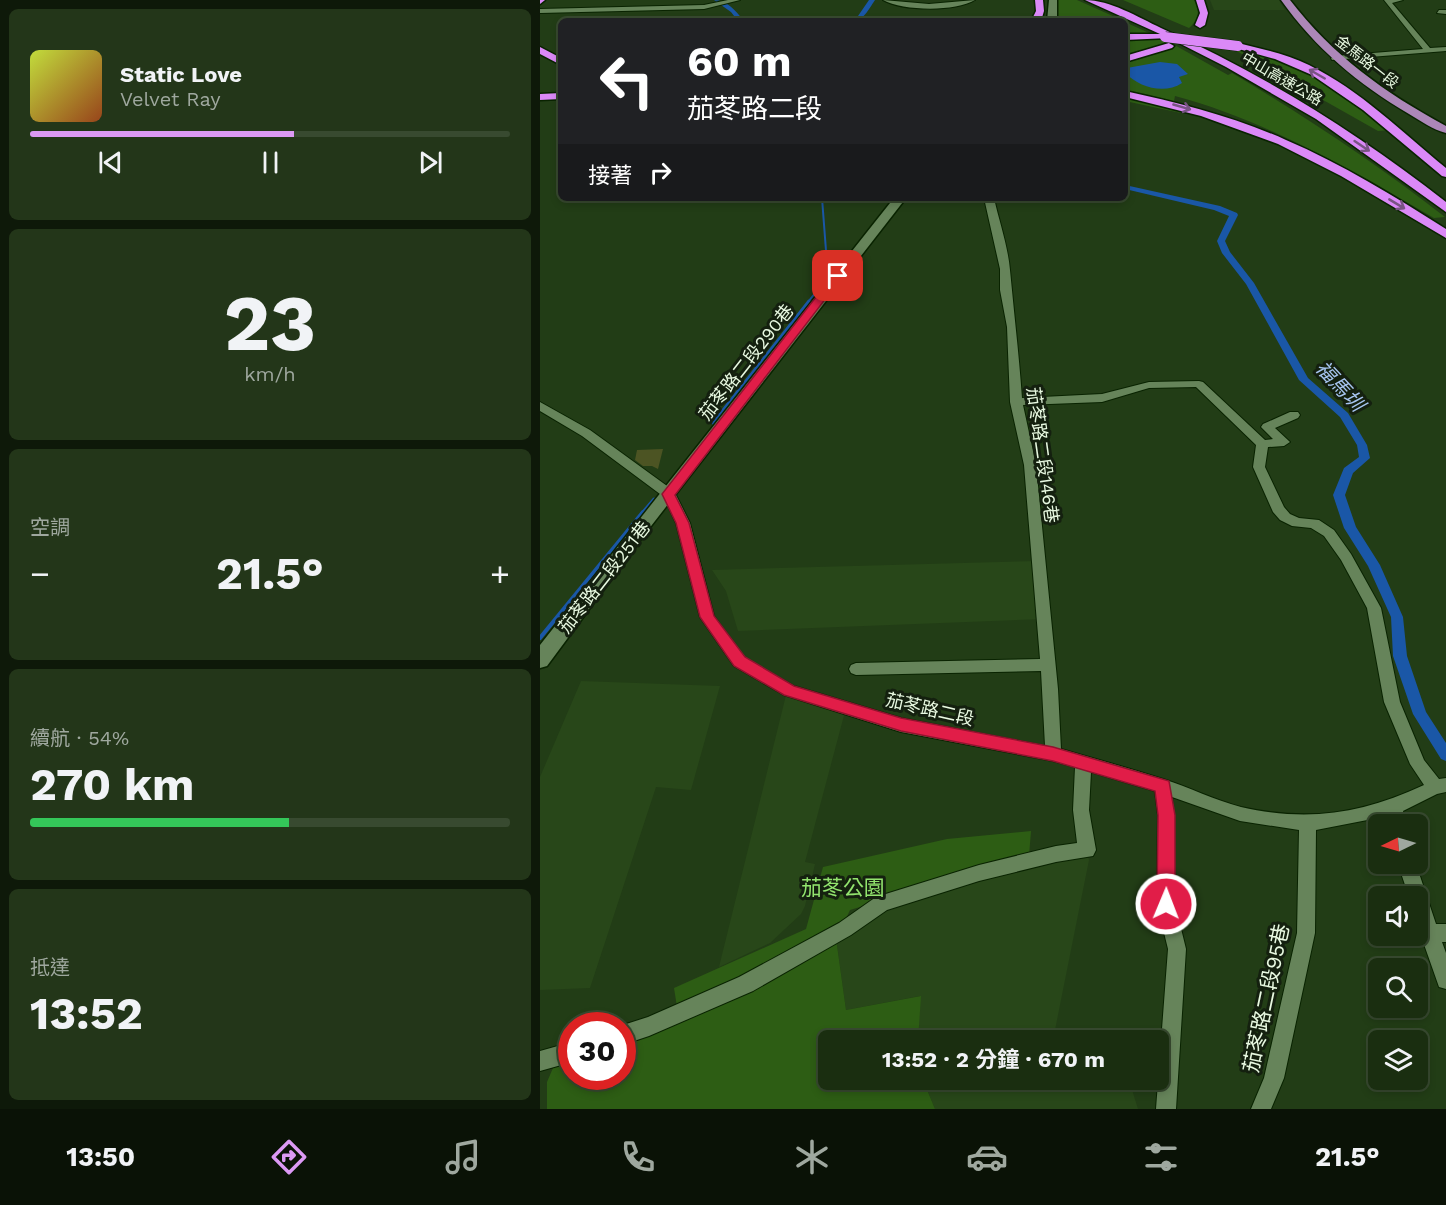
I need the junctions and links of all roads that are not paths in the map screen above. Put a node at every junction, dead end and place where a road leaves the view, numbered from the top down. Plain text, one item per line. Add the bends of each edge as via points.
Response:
1 (737, 0) edge
2 (886, 0) edge
3 (972, 0) edge
4 (1038, 0) edge
5 (1053, 0) edge
6 (1089, 0) edge
7 (1105, 0) edge
8 (1200, 0) edge
9 (1285, 0) edge
10 (1295, 0) edge
11 (1400, 0) edge
12 (540, 11) edge
13 (1036, 18) edge
14 (1053, 18) edge
15 (1128, 37) edge
16 (1446, 49) edge
17 (540, 50) edge
18 (1428, 50) junction
19 (1340, 57) junction
20 (1128, 58) edge
21 (558, 60) edge
22 (558, 94) edge
23 (540, 95) edge
24 (1128, 95) edge
25 (1446, 123) edge
26 (1446, 130) edge
27 (1410, 165) dead end
28 (1446, 174) edge
29 (898, 201) edge
30 (990, 201) edge
31 (1446, 208) edge
32 (1446, 234) edge
33 (1016, 402) junction
34 (540, 406) edge
35 (1294, 415) dead end
36 (1262, 444) junction
37 (669, 494) junction
38 (540, 660) edge
39 (1047, 665) junction
40 (856, 669) dead end
41 (1053, 754) junction
42 (1083, 764) junction
43 (1163, 786) junction
44 (1441, 786) edge
45 (1394, 807) junction
46 (1396, 814) edge
47 (1307, 824) junction
48 (1411, 874) edge
49 (1438, 933) edge
50 (1446, 981) edge
51 (636, 1030) edge
52 (558, 1056) edge
53 (540, 1060) edge
54 (1166, 1109) edge
55 (1261, 1109) edge

1 - 12 street via 704,7
2 - 3 street via 915,6
4 - 13 highway via 1040,11
5 - 14 street
6 -> 31 highway, 中山高速公路, bridge via 1192,46 1260,82 1332,125
7 - 27 highway, 中山高速公路, bridge via 1231,57 1315,104
8 - 20 highway via 1204,13 1193,32 1169,46
9 - 19 main road, 金馬路一段 via 1303,26
10 - 19 main road, 金馬路一段
11 - 18 street via 1387,1
28 -> 15 highway, bridge via 1348,95 1300,65 1226,44
16 - 18 street
17 - 21 highway
18 - 19 street
19 - 25 main road, 金馬路一段
19 - 26 main road, 金馬路一段 via 1391,101
22 - 23 highway
24 -> 32 highway via 1210,115 1285,143
29 - 37 street, 茄苳路二段290巷
30 - 33 street, 茄苳路二段146巷 via 1005,269
33 - 36 street via 1102,398 1149,385 1200,384
33 - 39 street, 茄苳路二段146巷 via 1030,465
34 - 37 street, 茄苳路二段 via 586,433
35 - 36 street via 1267,427 1284,442
36 - 44 street via 1259,467 1278,509 1297,523 1314,523 1329,533 1374,608 1392,702 1418,764
37 - 38 street, 茄苳路二段251巷
37 - 41 street, 茄苳路二段 via 683,523 707,617 739,662 789,691 901,725
39 - 40 street
39 - 41 street, 茄苳路二段146巷
41 - 42 street, 茄苳路二段
42 - 43 street, 茄苳路二段
42 - 51 street via 1081,810 1087,850 990,871 882,903 845,929 746,984
43 - 47 street, 茄苳路二段 via 1240,814
43 - 54 street via 1167,815 1166,904 1177,950
44 - 45 street, 茄苳路二段
45 - 46 street
45 - 47 street, 茄苳路二段
47 - 55 street, 茄苳路二段95巷 via 1306,933 1274,1078
48 - 49 street
49 - 50 street
52 - 53 street

